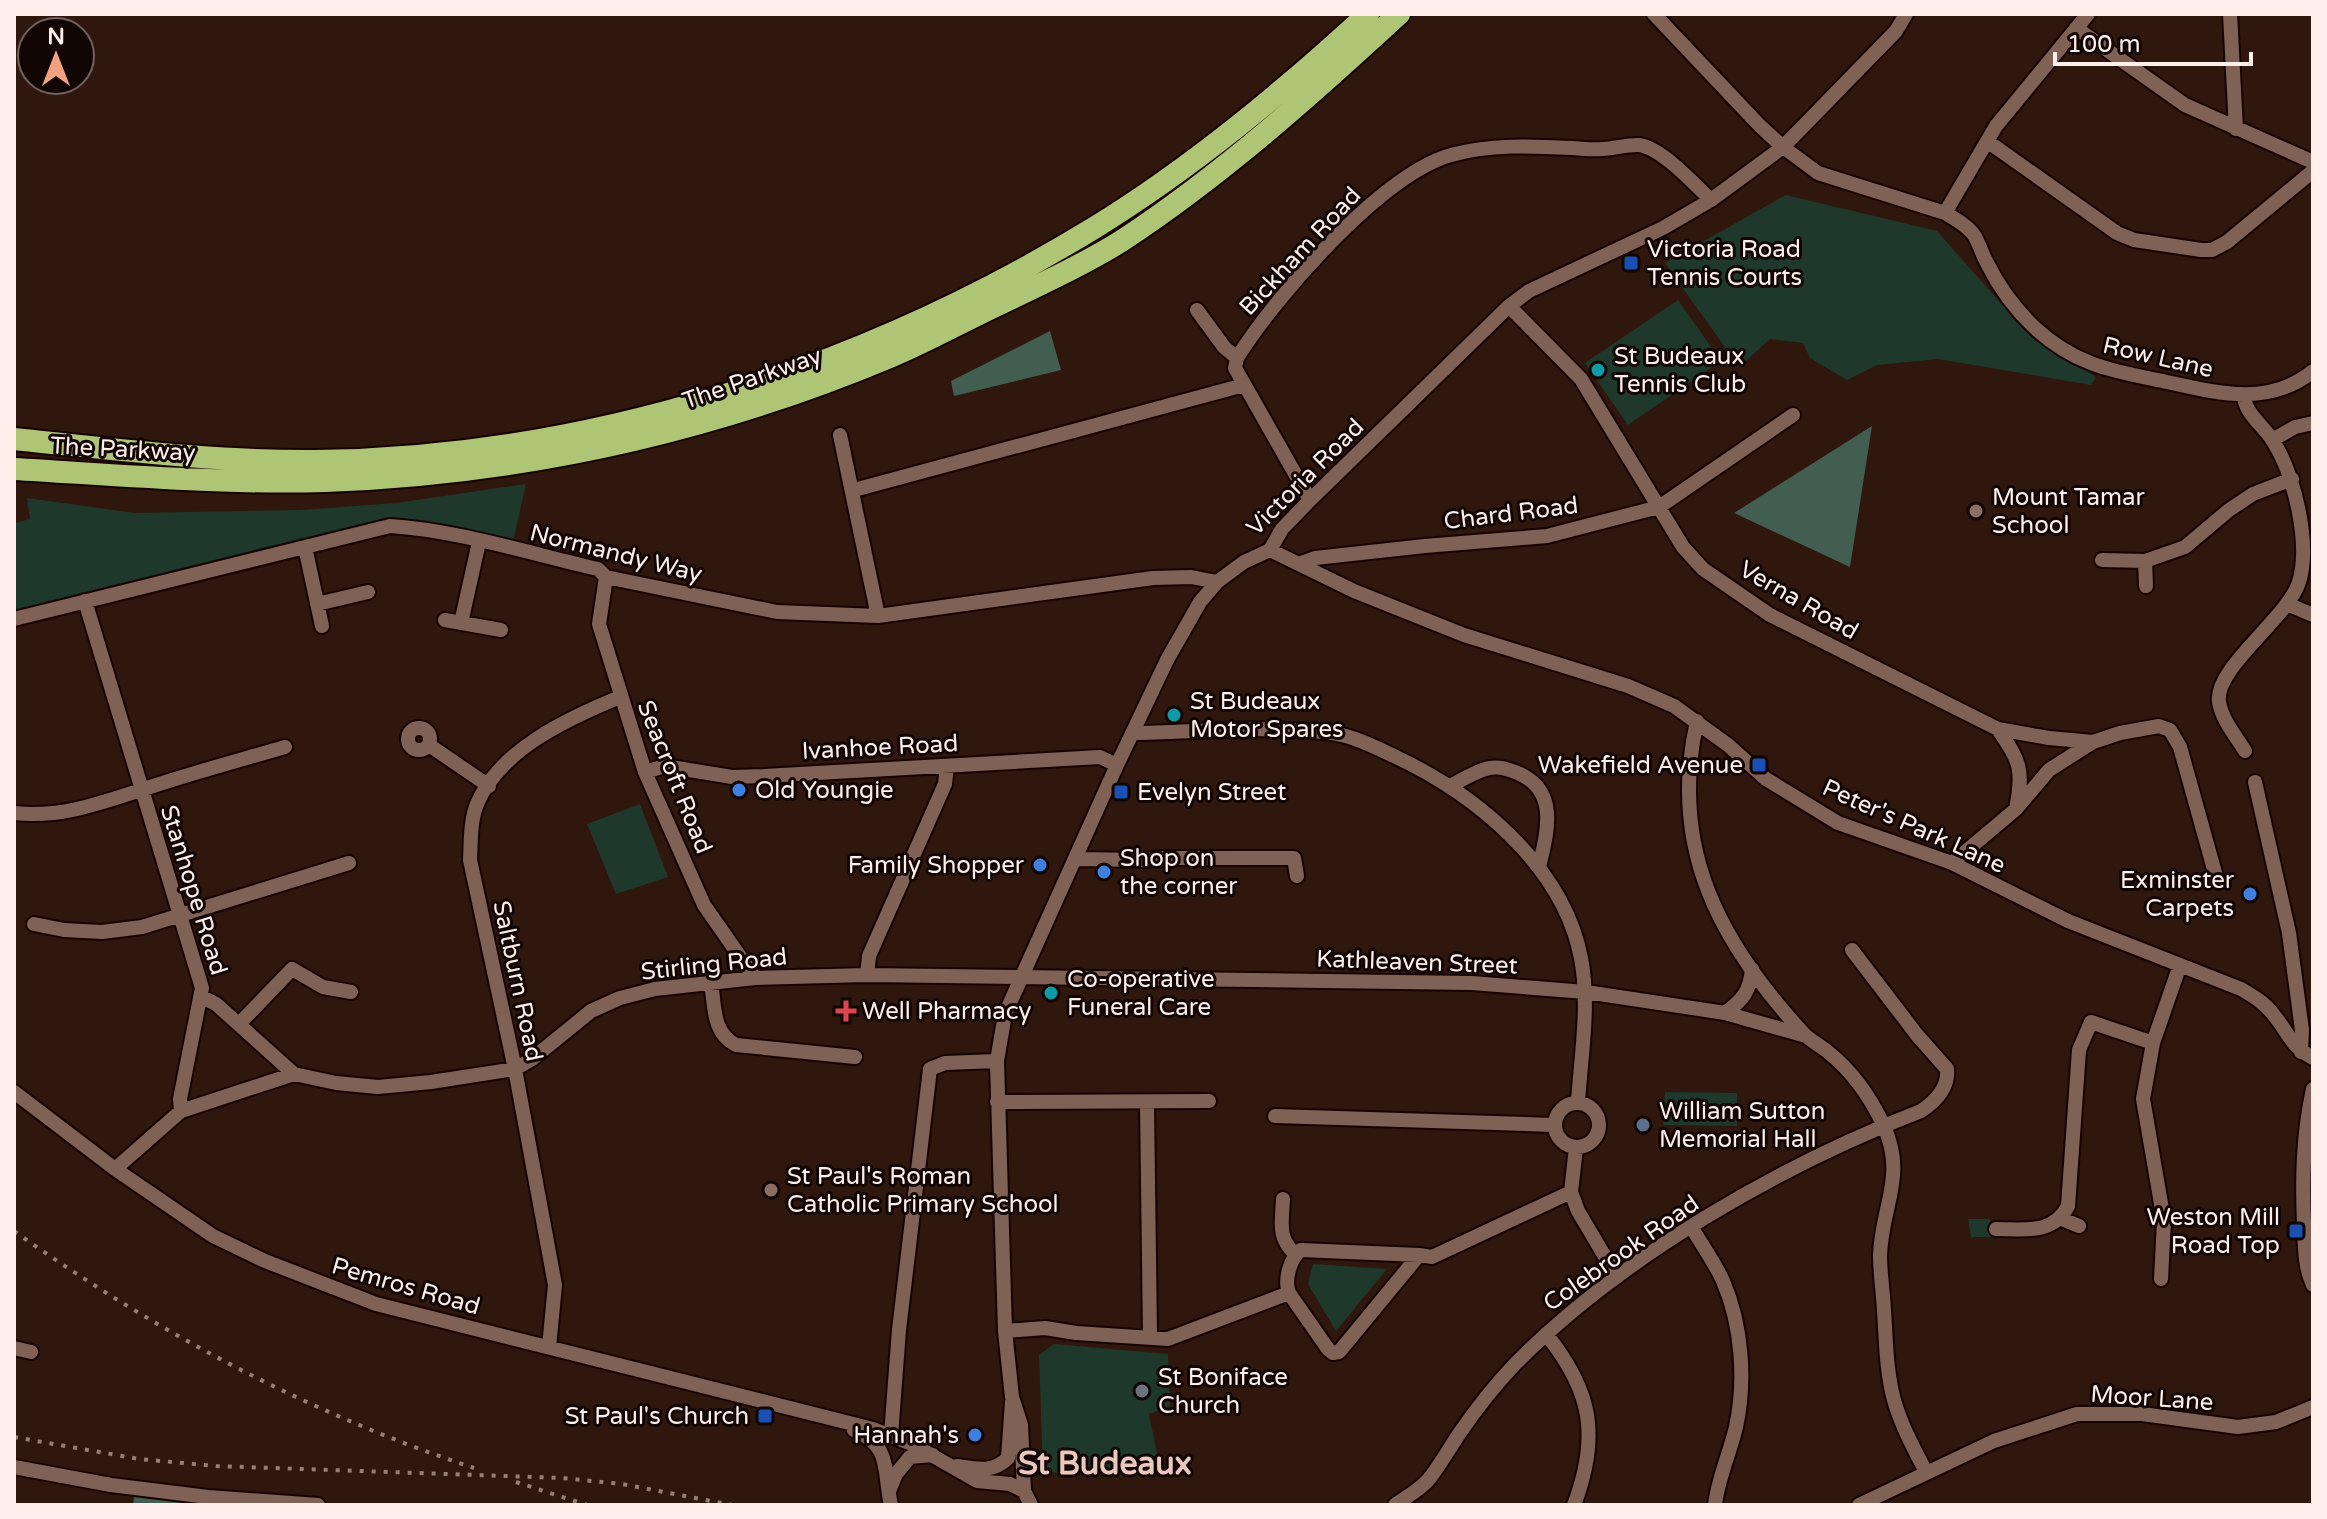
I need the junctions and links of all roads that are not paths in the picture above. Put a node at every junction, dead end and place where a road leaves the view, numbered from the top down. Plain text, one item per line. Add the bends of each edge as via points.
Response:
1 (1368, 14) edge
2 (1399, 14) edge
3 (1654, 14) edge
4 (1906, 14) edge
5 (2088, 14) edge
6 (2230, 14) edge
7 (2076, 28) junction
8 (2236, 129) junction
9 (1987, 141) junction
10 (1783, 147) junction
11 (2313, 162) edge
12 (2313, 171) edge
13 (1711, 200) junction
14 (1945, 213) junction
15 (1509, 306) junction
16 (1197, 310) dead end
17 (1237, 358) junction
18 (2313, 371) edge
19 (1244, 385) junction
20 (2244, 396) junction
21 (1793, 415) dead end
22 (2313, 423) edge
23 (840, 435) dead end
24 (14, 439) edge
25 (2272, 440) junction
26 (14, 469) edge
27 (2292, 479) junction
28 (854, 490) junction
29 (1310, 500) junction
30 (1659, 507) junction
31 (479, 542) junction
32 (305, 547) junction
33 (1270, 550) junction
34 (2102, 560) dead end
35 (2145, 561) junction
36 (1301, 563) junction
37 (606, 577) junction
38 (1217, 582) junction
39 (2146, 586) dead end
40 (368, 592) dead end
41 (85, 601) junction
42 (317, 604) junction
43 (2287, 604) junction
44 (2313, 615) edge
45 (878, 616) junction
46 (14, 619) edge
47 (445, 620) dead end
48 (461, 623) junction
49 (322, 626) dead end
50 (501, 630) dead end
51 (620, 697) junction
52 (1697, 721) junction
53 (1998, 729) junction
54 (1132, 733) junction
55 (2093, 742) junction
56 (429, 745) dead end
57 (285, 747) dead end
58 (2245, 751) dead end
59 (1117, 765) junction
60 (947, 766) junction
61 (645, 772) junction
62 (2255, 782) dead end
63 (489, 786) junction
64 (1450, 786) junction
65 (140, 790) junction
66 (2016, 809) junction
67 (14, 813) edge
68 (1075, 859) junction
69 (349, 863) dead end
70 (1952, 863) junction
71 (1539, 867) junction
72 (1297, 876) dead end
73 (2217, 880) dead end
74 (180, 915) junction
75 (34, 924) dead end
76 (1852, 950) dead end
77 (2180, 965) junction
78 (1752, 969) junction
79 (867, 975) junction
80 (755, 978) junction
81 (1021, 979) junction
82 (711, 983) junction
83 (351, 992) dead end
84 (1586, 992) junction
85 (202, 997) junction
86 (1725, 1013) junction
87 (239, 1024) junction
88 (1806, 1036) junction
89 (2153, 1043) junction
90 (849, 1052) dead end
91 (2307, 1055) edge
92 (997, 1061) junction
93 (515, 1069) junction
94 (294, 1074) junction
95 (2313, 1089) edge
96 (14, 1092) edge
97 (1209, 1101) dead end
98 (997, 1102) junction
99 (1578, 1102) junction
100 (1147, 1103) junction
101 (181, 1111) junction
102 (1275, 1116) dead end
103 (1554, 1125) junction
104 (1883, 1126) junction
105 (1576, 1148) junction
106 (115, 1169) junction
107 (1571, 1192) junction
108 (1283, 1199) dead end
109 (2062, 1219) junction
110 (2079, 1226) dead end
111 (1692, 1228) junction
112 (1996, 1229) dead end
113 (1295, 1254) junction
114 (1419, 1255) junction
115 (1617, 1277) junction
116 (2161, 1279) dead end
117 (2313, 1285) edge
118 (1289, 1293) junction
119 (1005, 1331) junction
120 (1546, 1334) junction
121 (1150, 1336) junction
122 (549, 1347) junction
123 (14, 1348) edge
124 (31, 1352) dead end
125 (1012, 1397) junction
126 (2313, 1407) edge
127 (831, 1420) junction
128 (891, 1435) junction
129 (933, 1455) junction
130 (952, 1465) junction
131 (14, 1467) edge
132 (1926, 1472) junction
133 (1028, 1498) edge
134 (890, 1500) edge
135 (318, 1505) edge
136 (1395, 1505) edge
137 (1574, 1505) edge
138 (1715, 1505) edge
139 (1859, 1505) edge

1 - 24 highway, The Parkway via 1207,151 1094,228 903,329 747,387 673,410 536,439 383,457 219,458
2 - 26 highway, The Parkway via 1242,154 1120,242 896,354 754,407 671,433 560,457 423,474 276,482
3 - 10 street, Row Lane
4 - 10 street, Victoria Road via 1896,31
5 - 7 street
6 - 8 street
7 - 8 street via 2185,105
7 - 9 street
8 - 11 street
9 - 12 street via 2117,233 2201,250 2227,242
9 - 14 street
10 - 13 street, Victoria Road
10 - 14 street, Row Lane via 1818,173
13 - 15 street, Victoria Road
13 - 17 street, Bickham Road via 1656,152 1640,145 1600,150 1489,147 1448,156 1418,170 1360,212 1291,286
14 - 20 street, Row Lane via 1974,234 2003,292 2059,348 2121,374
15 - 29 street, Victoria Road
15 - 30 street, Verna Road via 1581,379
16 - 17 street, Bickham Road
17 - 19 street, Bickham Road via 1235,368
18 - 20 street, Row Lane via 2274,392
19 - 28 street
19 - 29 street, Bickham Road
20 - 25 street via 2244,405
21 - 30 street, Chard Road
22 - 25 street
23 - 28 street
25 - 27 street
27 - 35 street via 2253,494 2185,547
27 - 43 street via 2301,555 2299,582
28 - 45 street
29 - 33 street, Victoria Road
30 - 36 street, Chard Road via 1547,536
30 - 53 street, Verna Road via 1703,569 1770,615
31 - 32 street, Normandy Way via 390,526
31 - 37 street, Normandy Way via 598,569
31 - 48 street
32 - 41 street, Normandy Way
32 - 42 street
33 - 36 street, Peter's Park Lane
33 - 38 street, Victoria Road
34 - 35 street
35 - 39 street
36 - 52 street, Peter's Park Lane via 1354,591 1464,635 1628,686
37 - 45 street, Normandy Way via 777,612
37 - 51 street, Seacroft Road via 599,624
38 - 45 street, Normandy Way via 1153,578
38 - 54 street, Victoria Road via 1167,660
40 - 42 street
41 - 46 street, Normandy Way
41 - 65 street, Stanhope Road
42 - 49 street
43 - 44 street
43 - 58 street via 2221,688 2224,717
47 - 48 street
48 - 50 street
51 - 61 street, Seacroft Road
51 - 63 street, Saltburn Road via 558,724 505,765
52 - 70 street, Peter's Park Lane via 1766,779 1838,823
52 - 78 street via 1687,783 1694,845 1711,903
53 - 55 street, Verna Road
53 - 66 street via 2017,758 2021,783
54 - 59 street, Victoria Road
54 - 64 street via 1335,734 1398,758
55 - 66 street via 2049,770
55 - 73 street via 2147,726 2170,730 2184,758
56 - 63 street
57 - 65 street
59 - 60 street, Ivanhoe Road via 1100,757
59 - 68 street, Victoria Road
60 - 61 street, Ivanhoe Road via 732,777 665,766
60 - 79 street via 945,784 869,956
61 - 80 street, Seacroft Road via 704,905
62 - 91 street via 2289,933
63 - 93 street, Saltburn Road via 477,804 470,860
64 - 71 street
64 - 71 street via 1489,768 1523,775 1538,787 1549,821
65 - 67 street via 63,814
65 - 74 street, Stanhope Road
66 - 70 street
68 - 72 street via 1294,858
68 - 81 street, Victoria Road
69 - 74 street
70 - 77 street, Peter's Park Lane via 2068,921
71 - 84 street via 1575,933
74 - 75 street via 102,932
74 - 85 street, Stanhope Road
76 - 104 street, Colebrook Road via 1947,1069 1935,1102
77 - 89 street
77 - 91 street, Peter's Park Lane via 2257,999 2290,1042
78 - 86 street via 1750,987
78 - 88 street
79 - 80 street, Stirling Road
79 - 81 street, Stirling Road
80 - 82 street, Stirling Road
81 - 84 street, Kathleaven Street via 1472,983
81 - 92 street, Victoria Road via 1005,1014
82 - 90 street via 718,1025 724,1039 736,1045
82 - 93 street, Stirling Road via 620,998 591,1011
83 - 87 street via 323,987 292,969
84 - 86 street, Kathleaven Street
84 - 99 street
85 - 87 street
85 - 101 street, Stanhope Road
86 - 88 street, Kathleaven Street
87 - 94 street
88 - 104 street via 1853,1077
89 - 109 street via 2091,1022 2079,1050 2068,1206
89 - 116 street via 2143,1099 2164,1221
92 - 98 street, Victoria Road
92 - 128 street via 945,1063 930,1069
93 - 94 street, Stirling Road via 378,1087
93 - 122 street, Saltburn Road via 555,1285
94 - 101 street
95 - 117 street via 2302,1168 2305,1253
96 - 106 street, Pemros Road
97 - 100 street
98 - 100 street
98 - 119 street, Victoria Road
99 - 103 street via 1564,1106
99 - 105 street via 1597,1114 1599,1130 1591,1143
100 - 121 street
101 - 106 street
102 - 103 street
103 - 105 street via 1563,1143
104 - 111 street, Colebrook Road via 1792,1169
104 - 132 street via 1895,1176 1880,1255 1888,1366 1901,1421
105 - 107 street
106 - 122 street, Pemros Road via 213,1236 265,1261 376,1304
107 - 114 street via 1432,1257
107 - 115 street
108 - 113 street via 1281,1231
109 - 110 street
109 - 112 street via 2042,1227
111 - 115 street, Colebrook Road
111 - 138 street via 1723,1281 1738,1335 1740,1400
113 - 114 street via 1301,1250
113 - 118 street via 1286,1284
114 - 118 street via 1339,1352 1328,1349
115 - 120 street, Colebrook Road
118 - 121 street via 1168,1339
119 - 121 street via 1045,1328
119 - 125 street, Victoria Road
120 - 136 street, Colebrook Road via 1482,1403 1427,1481
120 - 137 street via 1578,1381 1587,1408 1588,1462
122 - 127 street, Pemros Road
123 - 124 street
125 - 130 street, Victoria Road via 1008,1458 988,1470
125 - 133 street, Victoria Road via 1021,1425
126 - 132 street, Moor Lane via 2276,1422 2238,1427 2142,1414 2077,1414 1994,1441
127 - 128 street, Pemros Road
127 - 134 street, Pemros Road via 865,1435 881,1449
128 - 129 street, Pemros Road
129 - 130 street, Pemros Road
129 - 134 street, Pemros Road via 910,1457 902,1464 891,1484
130 - 133 street, Pemros Road via 977,1481 1010,1484
131 - 135 street via 194,1496
132 - 139 street, Moor Lane

